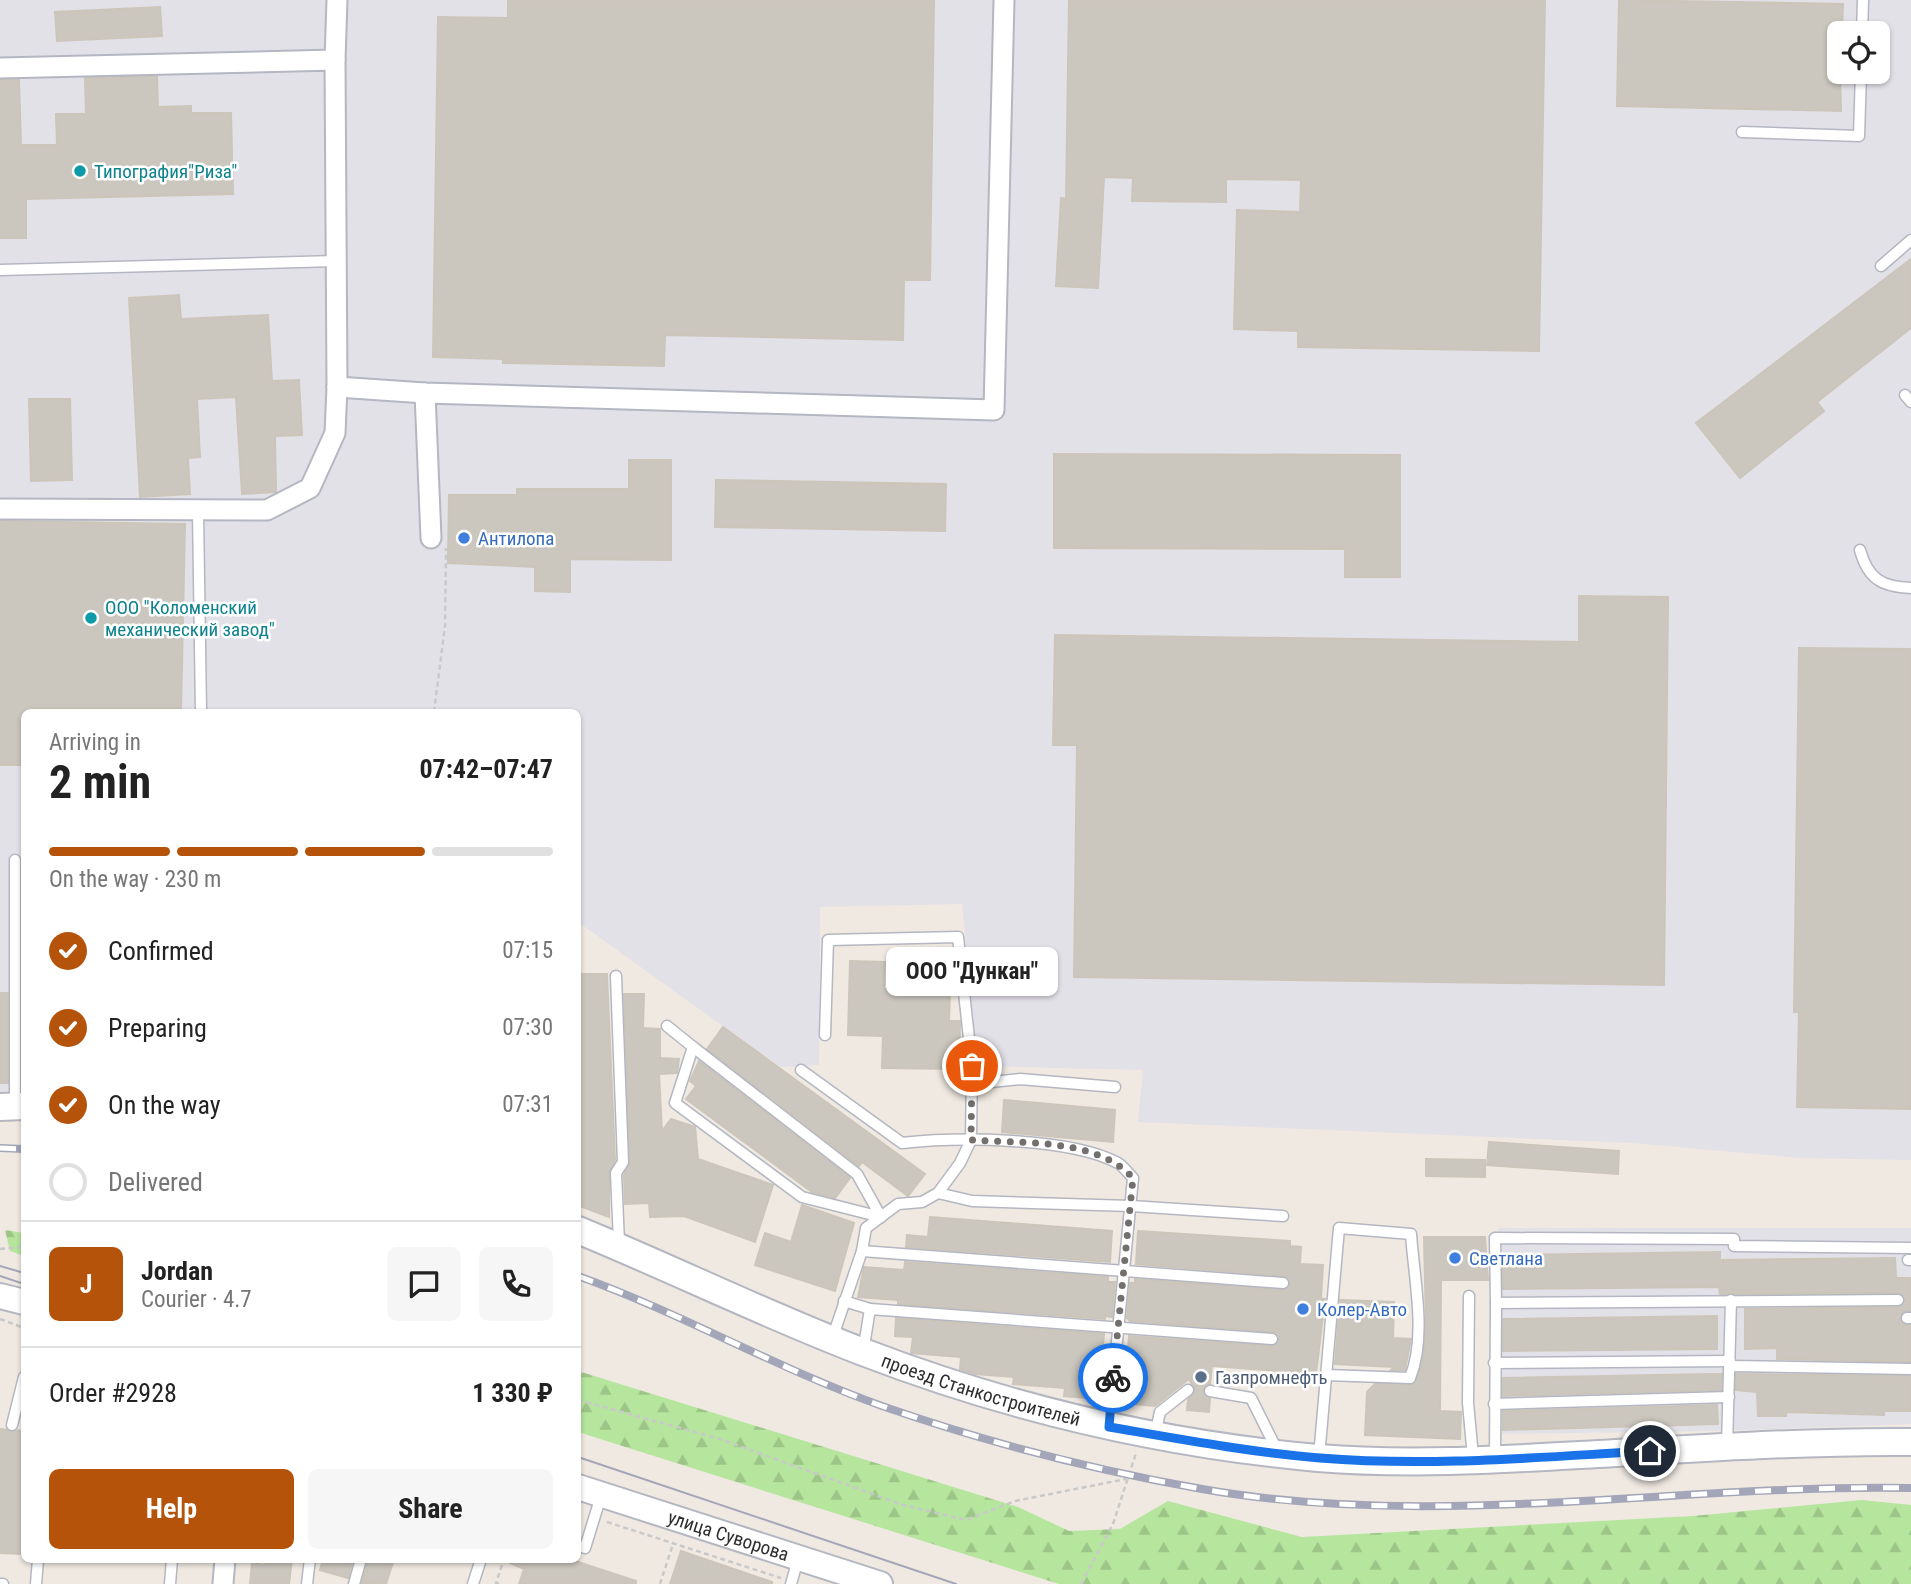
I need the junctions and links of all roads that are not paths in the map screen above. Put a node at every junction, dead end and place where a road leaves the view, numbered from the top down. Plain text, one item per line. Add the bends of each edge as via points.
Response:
1 (337, 0) edge
2 (1004, 0) edge
3 (1863, 0) edge
4 (1862, 21) edge
5 (335, 60) junction
6 (0, 68) edge
7 (1860, 84) edge
8 (1742, 132) dead end
9 (1911, 240) edge
10 (336, 261) junction
11 (1881, 266) dead end
12 (0, 270) edge
13 (337, 387) junction
14 (425, 393) junction
15 (0, 509) edge
16 (198, 511) junction
17 (431, 538) road end
18 (1860, 550) dead end
19 (1911, 588) edge
20 (201, 709) edge
21 (15, 860) dead end
22 (616, 976) dead end
23 (667, 1026) dead end
24 (825, 1035) dead end
25 (693, 1047) junction
26 (802, 1070) dead end
27 (972, 1084) junction
28 (1115, 1087) dead end
29 (13, 1107) edge
30 (971, 1140) junction
31 (938, 1193) junction
32 (1131, 1206) junction
33 (1283, 1216) dead end
34 (881, 1217) junction
35 (581, 1231) edge
36 (619, 1247) junction
37 (1911, 1248) edge
38 (862, 1251) junction
39 (1123, 1271) junction
40 (1283, 1283) dead end
41 (0, 1296) edge
42 (1469, 1296) dead end
43 (1731, 1300) junction
44 (1898, 1300) dead end
45 (21, 1301) edge
46 (844, 1301) junction
47 (1496, 1303) junction
48 (870, 1309) junction
49 (1118, 1328) junction
50 (831, 1339) junction
51 (1272, 1339) dead end
52 (863, 1352) junction
53 (1494, 1363) junction
54 (1730, 1364) junction
55 (1911, 1369) edge
56 (1326, 1375) junction
57 (21, 1389) edge
58 (1188, 1390) dead end
59 (1210, 1391) dead end
60 (1729, 1397) junction
61 (1494, 1404) junction
62 (12, 1425) dead end
63 (1109, 1427) junction
64 (1148, 1434) junction
65 (1911, 1442) edge
66 (1727, 1446) junction
67 (1279, 1453) junction
68 (1319, 1458) junction
69 (1484, 1460) junction
70 (581, 1490) edge
71 (598, 1506) junction
72 (581, 1547) edge
73 (38, 1563) edge
74 (172, 1563) edge
75 (225, 1563) edge
76 (310, 1563) edge
77 (360, 1563) edge
78 (480, 1563) edge
79 (793, 1575) edge
80 (36, 1584) edge
81 (170, 1584) edge
82 (223, 1584) edge
83 (307, 1584) edge
84 (354, 1584) edge
85 (473, 1584) edge
86 (880, 1584) edge

1 - 5 street
2 - 14 street via 994,411
3 - 4 lane
5 - 6 street
5 - 10 street
7 - 8 lane via 1858,136
9 - 11 lane
10 - 12 lane
10 - 13 street
13 - 14 street
13 - 16 street via 335,433 310,488 267,510
14 - 17 street
15 - 16 street
16 - 20 lane
18 - 19 lane via 1864,564 1878,581 1888,587
21 - 29 lane
22 - 36 lane via 623,1162 616,1173
23 - 25 lane
24 - 27 lane via 828,940 958,937
25 - 34 lane via 857,1174
25 - 34 lane via 675,1103 802,1197
26 - 30 lane via 902,1143
27 - 28 lane via 1020,1079
27 - 30 lane
30 - 31 lane
30 - 32 lane via 1070,1147 1119,1163 1133,1178
31 - 32 lane via 972,1201
31 - 34 lane via 922,1202 898,1204
32 - 33 lane
32 - 39 lane
34 - 38 lane via 866,1228
35 - 36 main road, проезд Станкостроителей
36 - 50 main road, проезд Станкостроителей
37 - 47 lane via 1734,1246 1734,1239 1496,1238
38 - 39 lane
38 - 46 lane
39 - 40 lane
39 - 49 lane
41 - 45 street
42 - 69 lane via 1468,1403
43 - 44 lane
43 - 47 lane
43 - 54 lane
46 - 48 lane
46 - 50 lane
47 - 53 lane
48 - 49 lane
48 - 52 lane
49 - 51 lane
49 - 63 lane
50 - 52 main road, проезд Станкостроителей
52 - 63 main road, проезд Станкостроителей via 1007,1401
53 - 54 lane
53 - 61 lane
54 - 55 lane
54 - 60 lane
56 - 56 lane via 1339,1228 1411,1234 1418,1332 1410,1378
56 - 68 lane
57 - 62 lane
58 - 64 lane via 1160,1412
59 - 67 lane via 1251,1398
60 - 61 lane
60 - 66 lane
61 - 69 lane
63 - 64 main road, проезд Станкостроителей
64 - 67 main road, проезд Станкостроителей
65 - 66 main road, проезд Станкостроителей
66 - 69 main road, проезд Станкостроителей
67 - 68 main road, проезд Станкостроителей
68 - 69 main road, проезд Станкостроителей
70 - 71 street, улица Суворова
71 - 72 lane via 585,1548
71 - 79 street, улица Суворова
73 - 80 lane
74 - 81 lane
75 - 82 street
76 - 83 lane
77 - 84 lane
78 - 85 lane
79 - 86 street, улица Суворова

